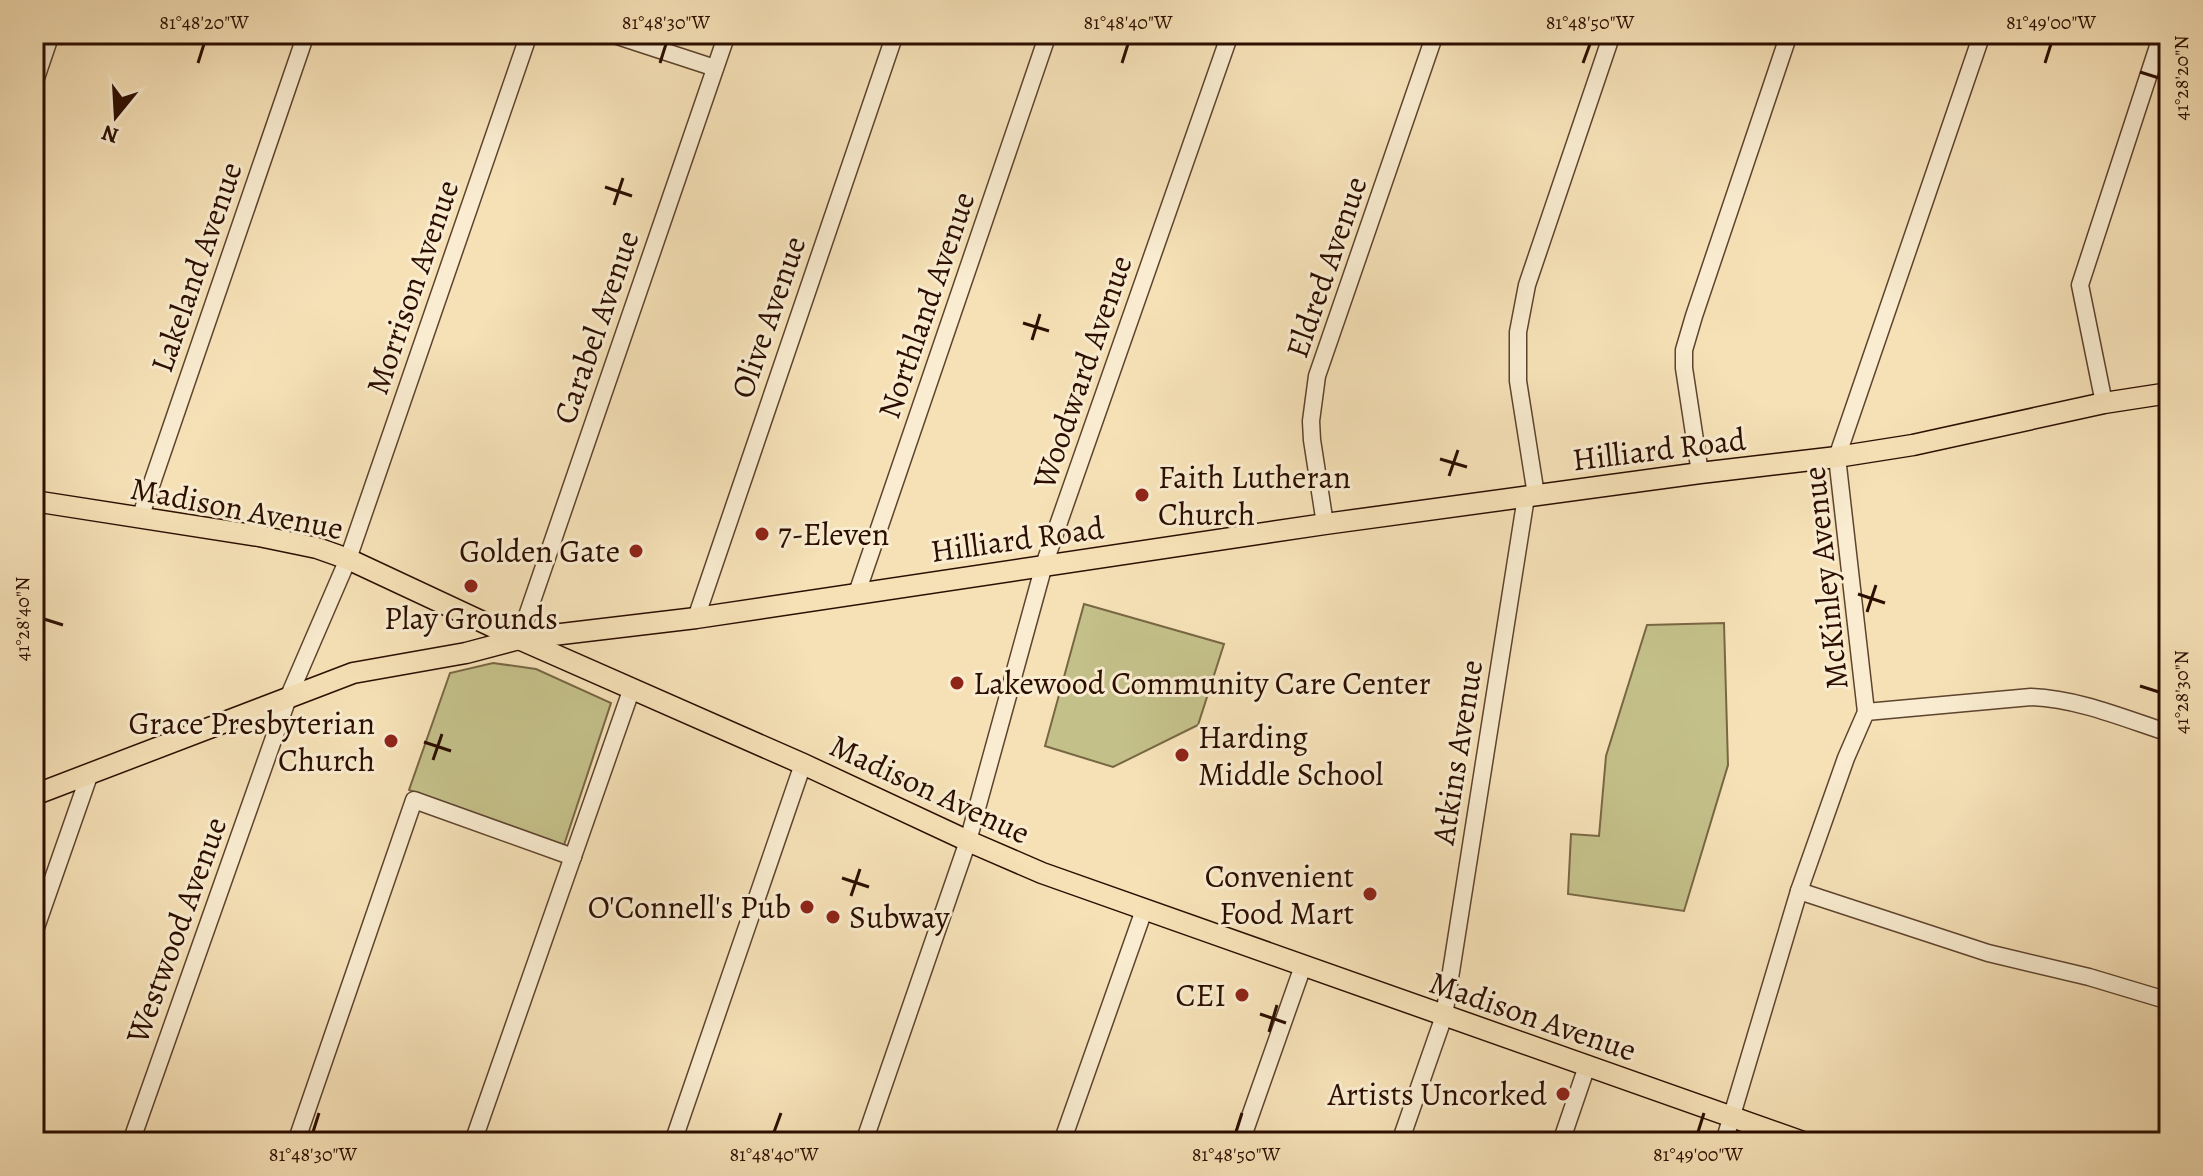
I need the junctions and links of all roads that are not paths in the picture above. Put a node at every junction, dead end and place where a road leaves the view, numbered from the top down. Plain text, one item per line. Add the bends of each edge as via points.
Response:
1 (51, 34) edge
2 (306, 34) edge
3 (529, 34) edge
4 (611, 34) edge
5 (727, 34) edge
6 (895, 34) edge
7 (1048, 34) edge
8 (1230, 34) edge
9 (1435, 34) edge
10 (1612, 34) edge
11 (1789, 34) edge
12 (1982, 34) edge
13 (2162, 34) edge
14 (715, 68) junction
15 (34, 84) edge
16 (2169, 393) edge
17 (2104, 403) junction
18 (1837, 457) junction
19 (1700, 473) junction
20 (1531, 496) junction
21 (34, 501) edge
22 (140, 518) junction
23 (1325, 524) junction
24 (348, 559) junction
25 (1044, 565) junction
26 (857, 593) junction
27 (696, 618) junction
28 (519, 639) junction
29 (632, 688) junction
30 (288, 698) junction
31 (1866, 712) junction
32 (2169, 733) edge
33 (803, 764) junction
34 (90, 773) junction
35 (34, 795) edge
36 (968, 841) junction
37 (573, 857) junction
38 (1799, 891) junction
39 (1144, 910) junction
40 (34, 933) edge
41 (1303, 966) junction
42 (2169, 1001) edge
43 (1444, 1016) junction
44 (1587, 1066) junction
45 (1732, 1117) junction
46 (131, 1142) edge
47 (296, 1142) edge
48 (473, 1142) edge
49 (673, 1142) edge
50 (864, 1142) edge
51 (1062, 1142) edge
52 (1241, 1142) edge
53 (1400, 1142) edge
54 (1561, 1142) edge
55 (1724, 1142) edge
56 (1803, 1142) edge

1 - 15 street
2 - 22 street, Lakeland Avenue
3 - 24 street, Morrison Avenue
4 - 14 street
5 - 14 street, Carabel Avenue
6 - 27 street, Olive Avenue
7 - 26 street, Northland Avenue
8 - 25 street, Woodward Avenue
9 - 23 street, Eldred Avenue via 1317,376 1312,440
10 - 20 street, Atkins Avenue via 1527,285 1518,332
11 - 19 street via 1684,350
12 - 18 street, McKinley Avenue
13 - 17 street via 2080,285
14 - 28 street, Carabel Avenue
16 - 17 main road, Hilliard Road
17 - 18 main road, Hilliard Road
18 - 19 main road, Hilliard Road
18 - 31 street, McKinley Avenue
19 - 20 main road, Hilliard Road
20 - 23 main road, Hilliard Road
20 - 43 street, Atkins Avenue
21 - 22 main road, Madison Avenue
22 - 24 main road, Madison Avenue via 259,536
23 - 25 main road, Hilliard Road
24 - 28 main road, Madison Avenue
24 - 30 street, Westwood Avenue
25 - 26 main road, Hilliard Road
25 - 36 street, Woodward Avenue
26 - 27 main road, Hilliard Road
27 - 28 main road, Hilliard Road
28 - 29 main road, Madison Avenue
28 - 30 main road, Hilliard Road via 353,673
29 - 33 main road, Madison Avenue
29 - 37 street
30 - 34 main road, Hilliard Road
30 - 46 street, Westwood Avenue
31 - 32 street via 2056,698
31 - 38 street, McKinley Avenue
33 - 36 main road, Madison Avenue
33 - 49 street
34 - 35 main road, Hilliard Road
34 - 40 street
36 - 39 main road, Madison Avenue
36 - 50 street, Woodward Avenue
37 - 47 street via 414,800
37 - 48 street
38 - 42 street via 1988,953
38 - 45 street, McKinley Avenue
39 - 41 main road, Madison Avenue
39 - 51 street
41 - 43 main road, Madison Avenue
41 - 52 street
43 - 44 main road, Madison Avenue
43 - 53 street, Atkins Avenue
44 - 45 main road, Madison Avenue
44 - 54 street
45 - 55 street, McKinley Avenue
45 - 56 main road, Madison Avenue

